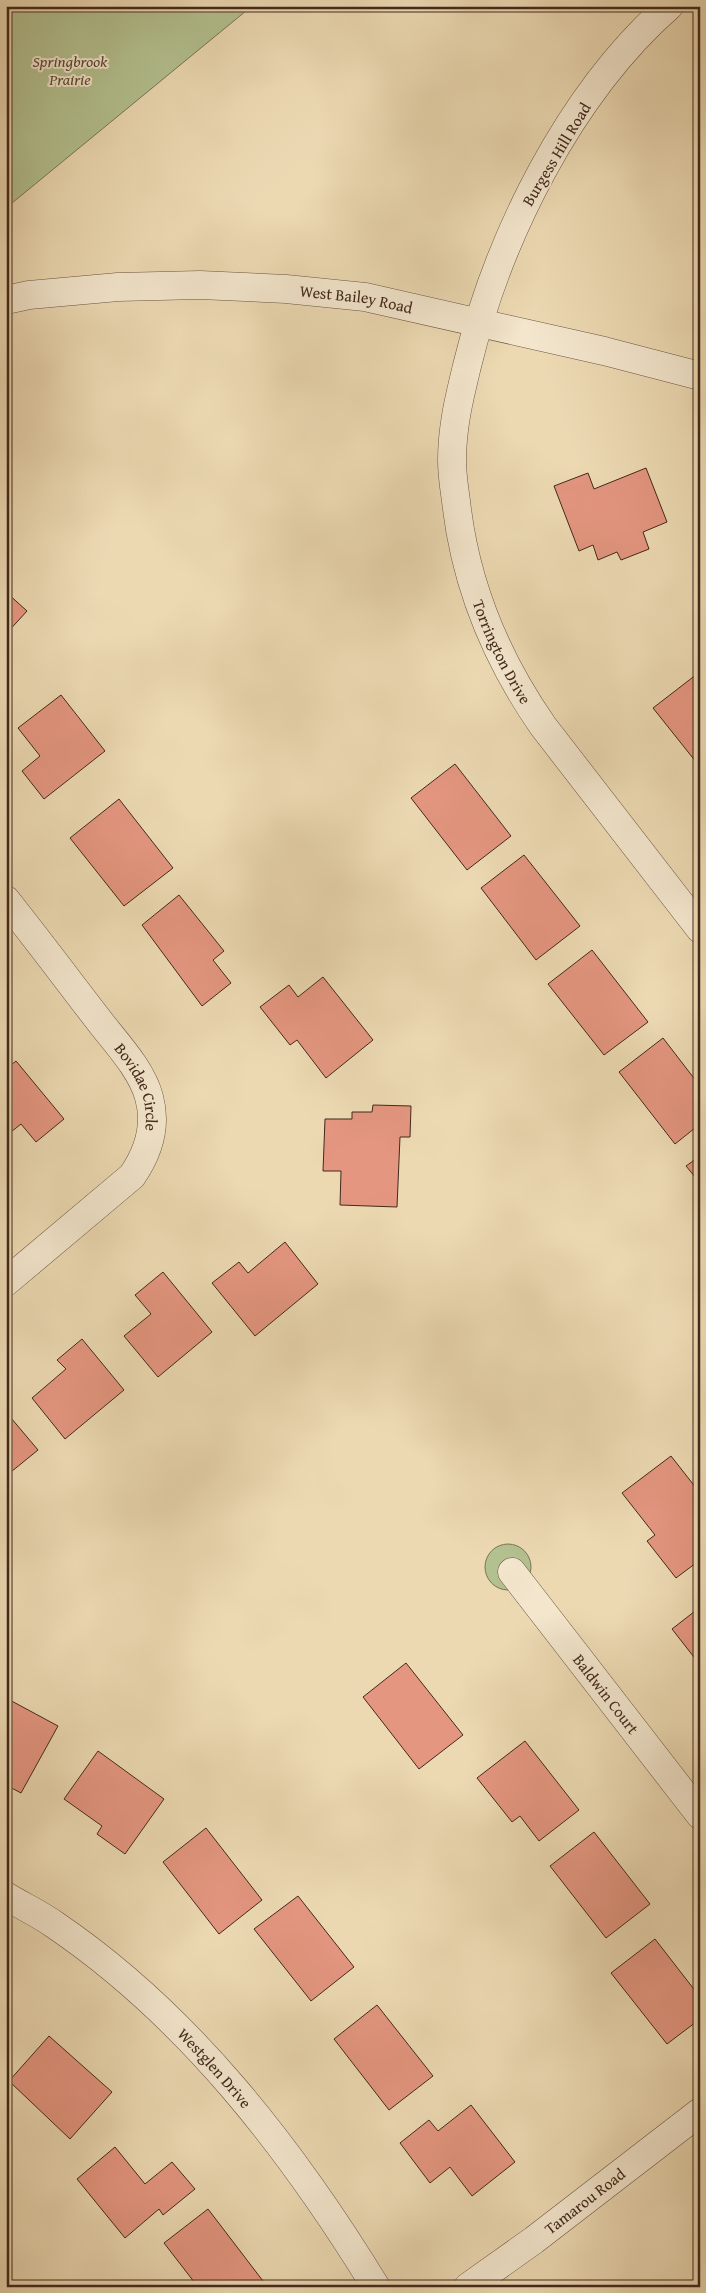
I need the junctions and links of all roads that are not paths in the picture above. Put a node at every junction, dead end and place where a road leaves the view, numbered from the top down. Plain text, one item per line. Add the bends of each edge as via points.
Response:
1 (669, 6) edge
2 (6, 300) edge
3 (478, 322) junction
4 (700, 376) edge
5 (6, 900) edge
6 (700, 929) edge
7 (6, 1282) edge
8 (512, 1572) dead end
9 (700, 1815) edge
10 (6, 1896) edge
11 (700, 2112) edge
12 (376, 2287) edge
13 (468, 2287) edge

1 - 3 street, Burgess Hill Road via 614,64 580,110 544,168 499,260
2 - 3 street, West Bailey Road via 118,287 200,285 286,289 364,297
3 - 4 street, West Bailey Road
3 - 6 street, Torrington Drive via 452,425 452,463 459,536 481,615 524,699
5 - 7 street, Bovidae Circle via 142,1079 153,1114 151,1138 144,1160 132,1176
8 - 9 street, Baldwin Court
10 - 12 street, Westglen Drive via 54,1924 93,1953 135,1987 192,2042 248,2105 340,2227
11 - 13 street, Tamarou Road

